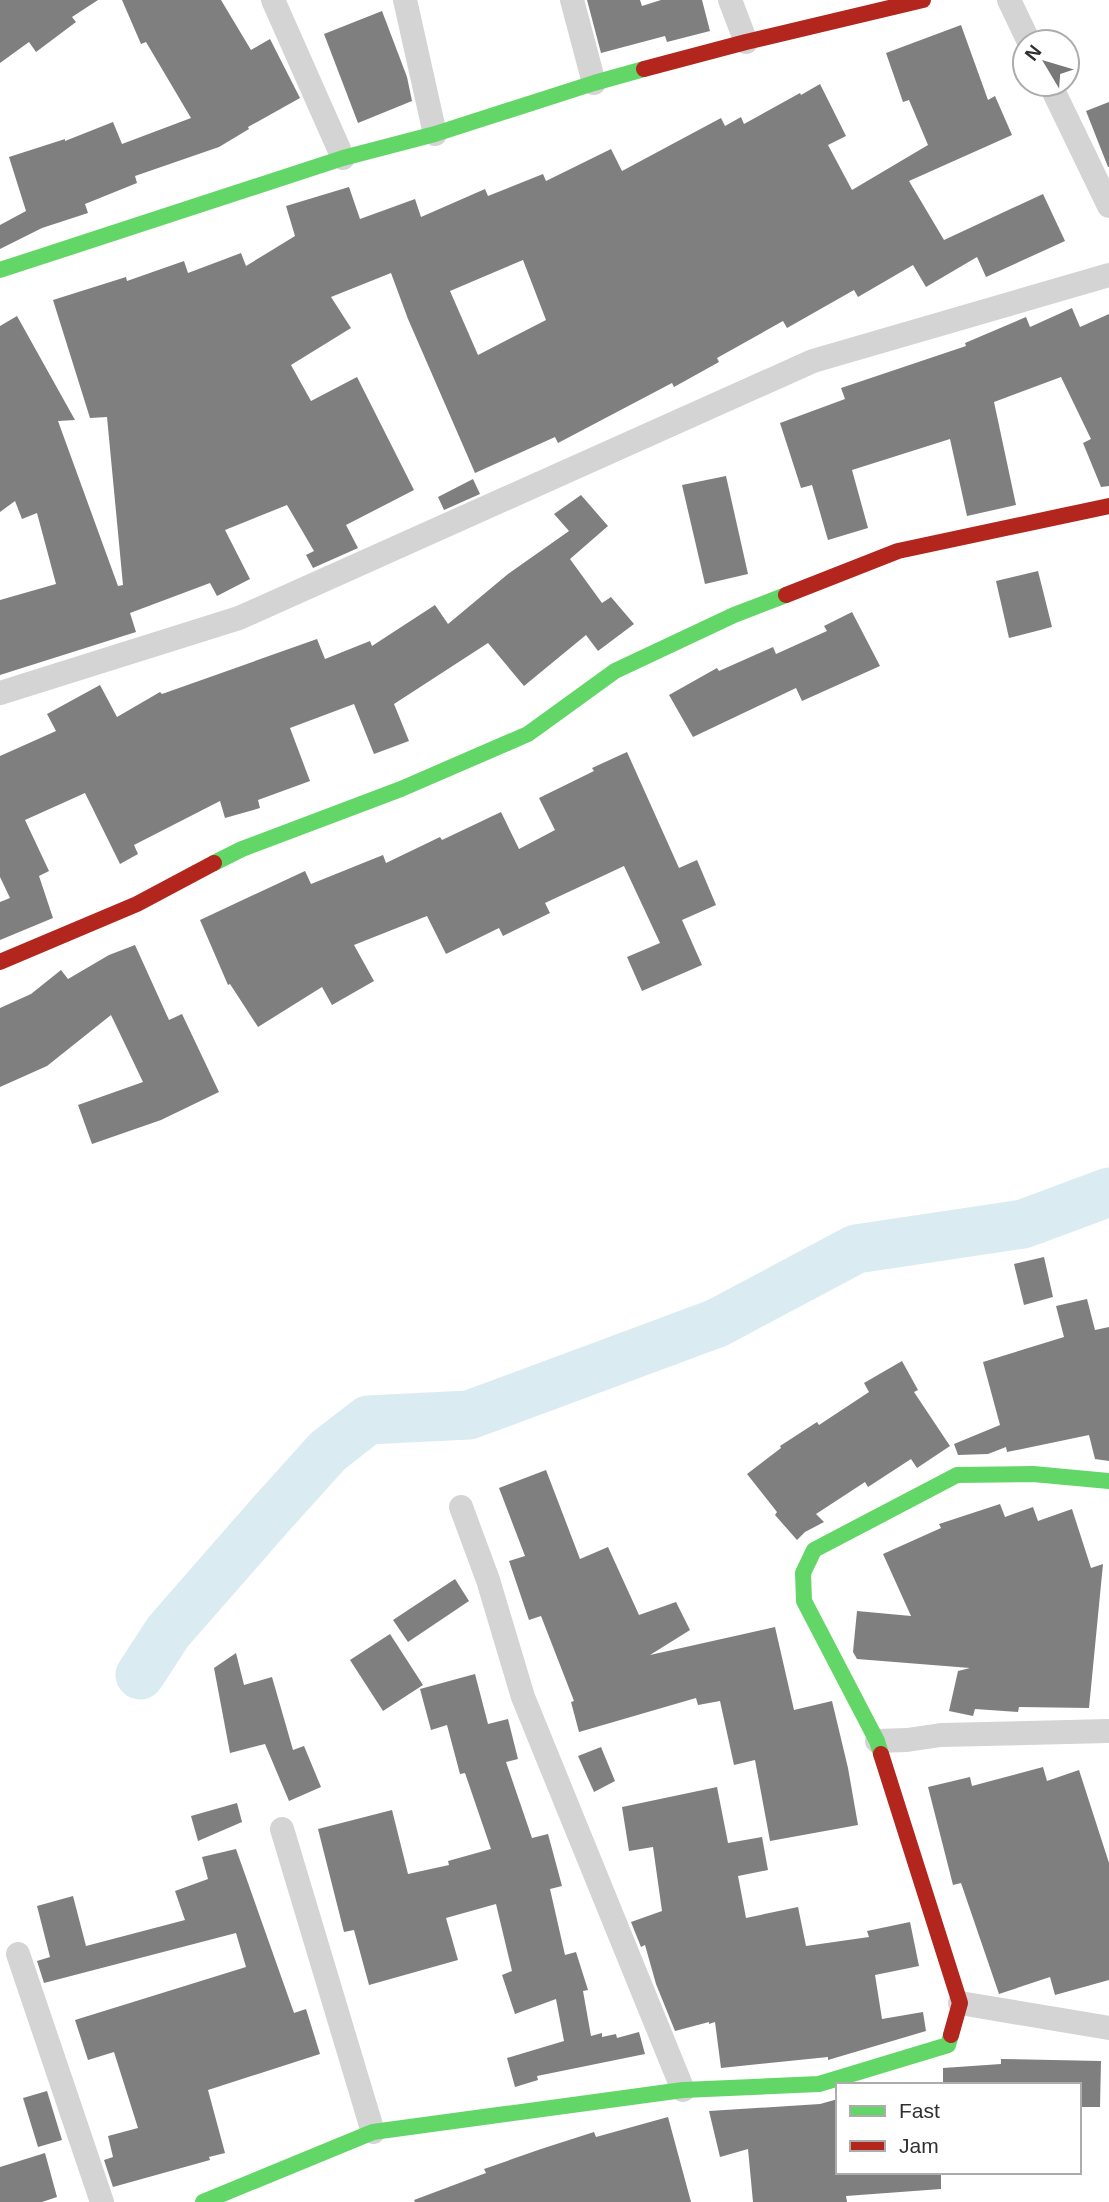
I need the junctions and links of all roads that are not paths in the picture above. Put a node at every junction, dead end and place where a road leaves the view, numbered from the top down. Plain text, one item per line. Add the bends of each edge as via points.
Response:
1 (273, 0) edge
2 (405, 0) edge
3 (572, 0) edge
4 (730, 0) edge
5 (923, 0) edge
6 (1009, 0) edge
7 (1022, 28) edge
8 (746, 42) junction
9 (594, 83) junction
10 (1056, 98) edge
11 (435, 134) junction
12 (343, 158) junction
13 (1109, 206) edge
14 (0, 270) edge
15 (1109, 275) edge
16 (1109, 506) edge
17 (0, 693) edge
18 (0, 962) edge
19 (1109, 1480) edge
20 (461, 1507) dead end
21 (1109, 1731) edge
22 (877, 1741) junction
23 (282, 1829) dead end
24 (18, 1954) dead end
25 (960, 2003) junction
26 (1109, 2028) edge
27 (683, 2090) junction
28 (373, 2132) junction
29 (102, 2202) edge
30 (203, 2202) edge

1 - 12 street
2 - 11 street
3 - 9 street
4 - 8 street
5 - 8 street
6 - 7 street
8 - 9 street
9 - 11 street
10 - 13 street
11 - 12 street
12 - 14 street
15 - 17 street via 813,360 239,618
16 - 18 street via 898,551 734,615 615,671 528,734 401,789 242,849 137,904
19 - 22 street via 957,1475 814,1550 803,1573 804,1601
20 - 27 street via 523,1697
21 - 22 street
22 - 25 street
23 - 28 street
24 - 29 street
25 - 26 street
25 - 27 street via 948,2045 818,2084
27 - 28 street
28 - 30 street

